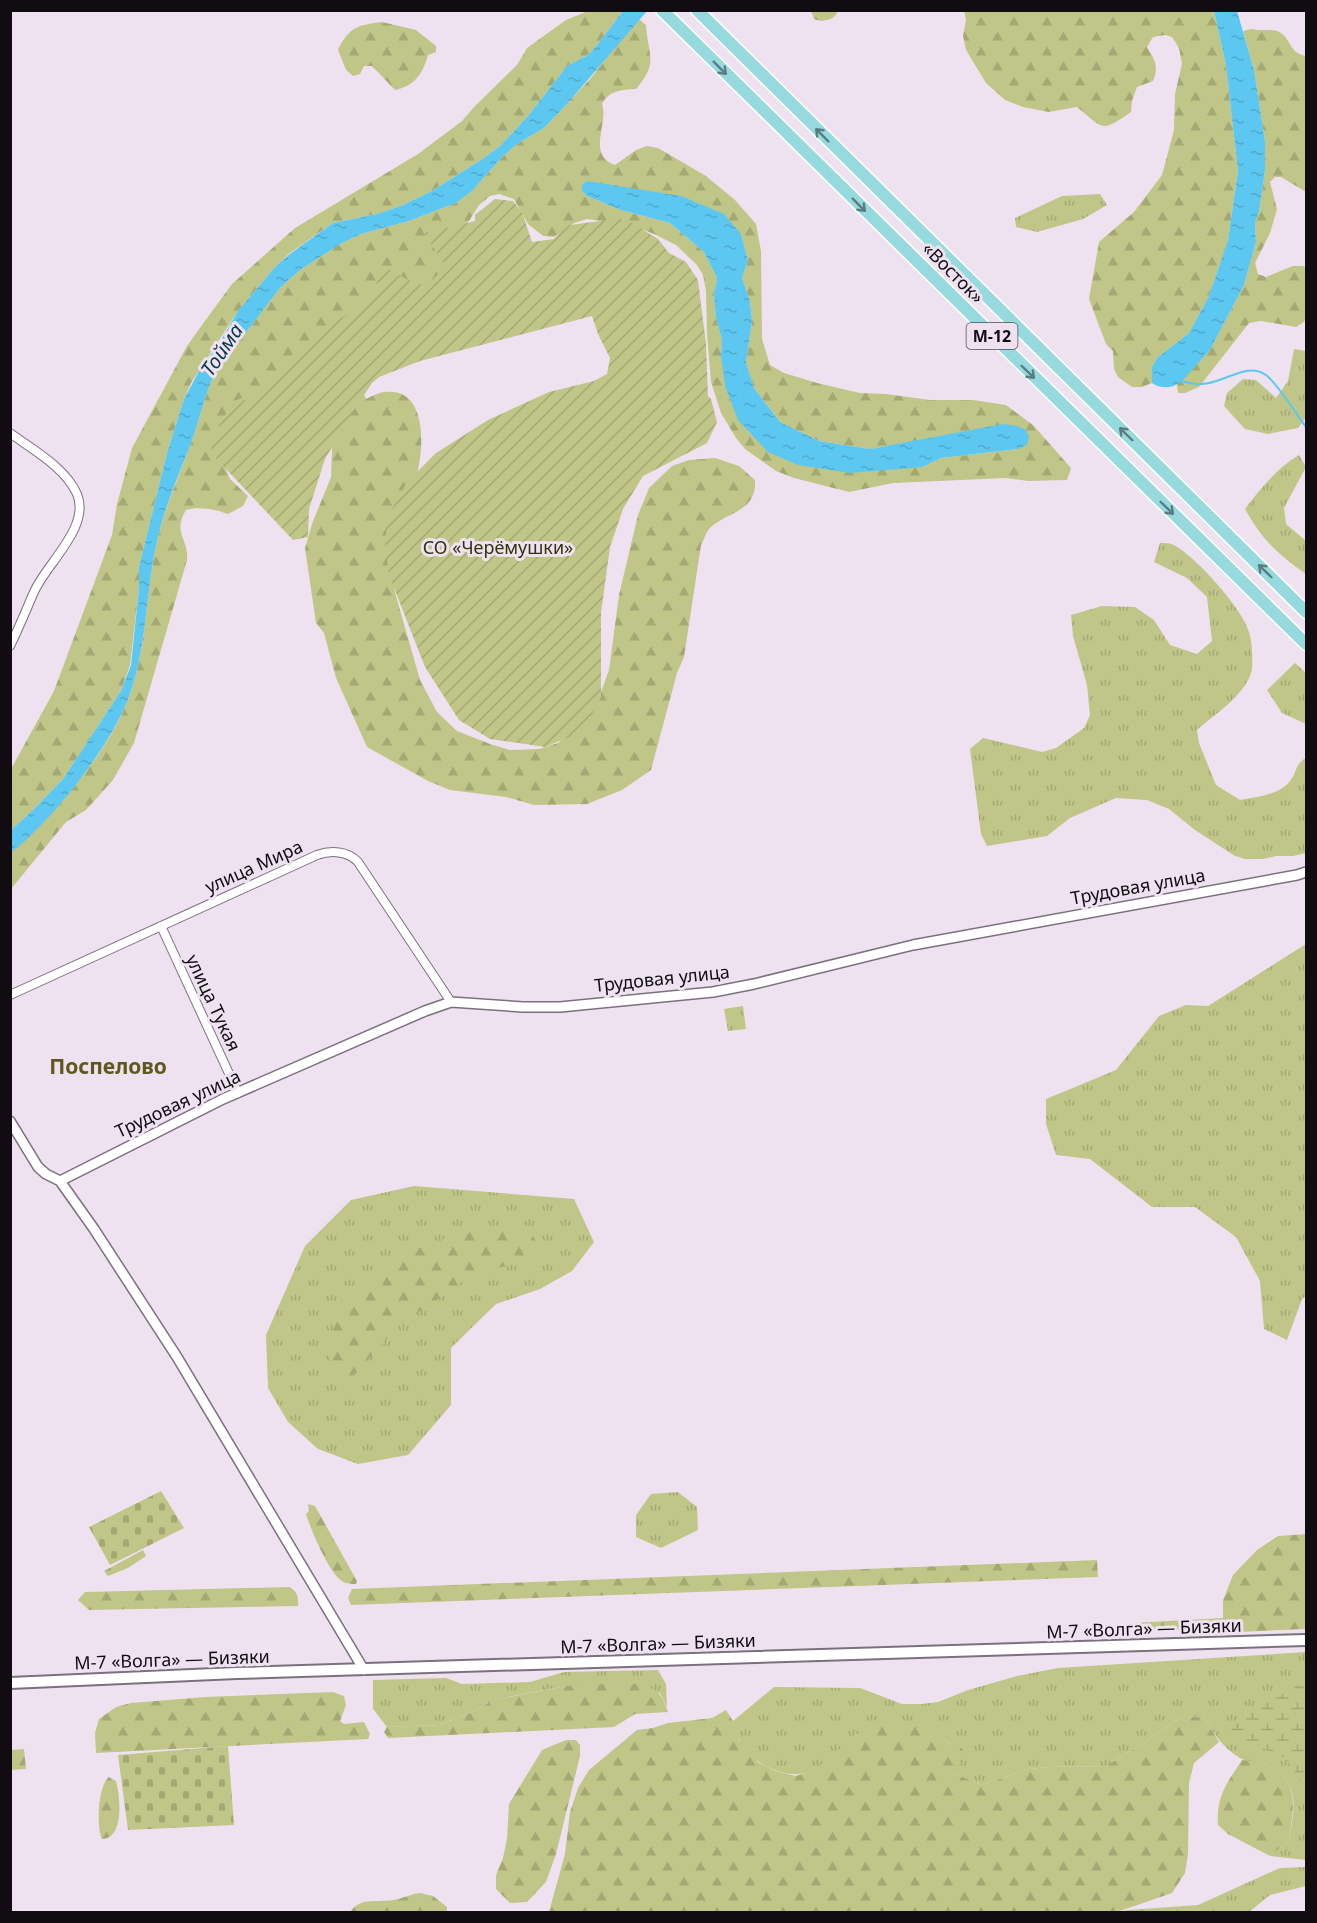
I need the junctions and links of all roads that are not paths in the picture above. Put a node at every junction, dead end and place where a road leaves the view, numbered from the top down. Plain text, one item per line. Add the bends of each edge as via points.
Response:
1 (662, 10) edge
2 (697, 10) edge
3 (10, 432) edge
4 (1306, 612) edge
5 (1306, 644) edge
6 (10, 646) edge
7 (1306, 872) edge
8 (161, 926) junction
9 (10, 995) edge
10 (451, 1002) junction
11 (238, 1093) junction
12 (10, 1121) edge
13 (60, 1181) junction
14 (1306, 1640) edge
15 (364, 1670) junction
16 (10, 1683) edge

1 -> 5 main road, «Восток» / М-12
4 -> 2 main road, «Восток» / М-12
3 - 6 street via 57,468 77,494 79,512 65,546 34,591
7 - 10 street, Трудовая улица via 913,945 713,992 560,1007
8 - 9 street, улица Мира
8 - 10 street, улица Мира via 317,855 343,853 358,862
8 - 11 street, улица Тукая
10 - 11 street, Трудовая улица
11 - 13 street, Трудовая улица
12 - 13 street via 38,1167
13 - 15 street via 177,1357
14 - 15 main road, М-7 «Волга» — Бизяки
15 - 16 main road, М-7 «Волга» — Бизяки

